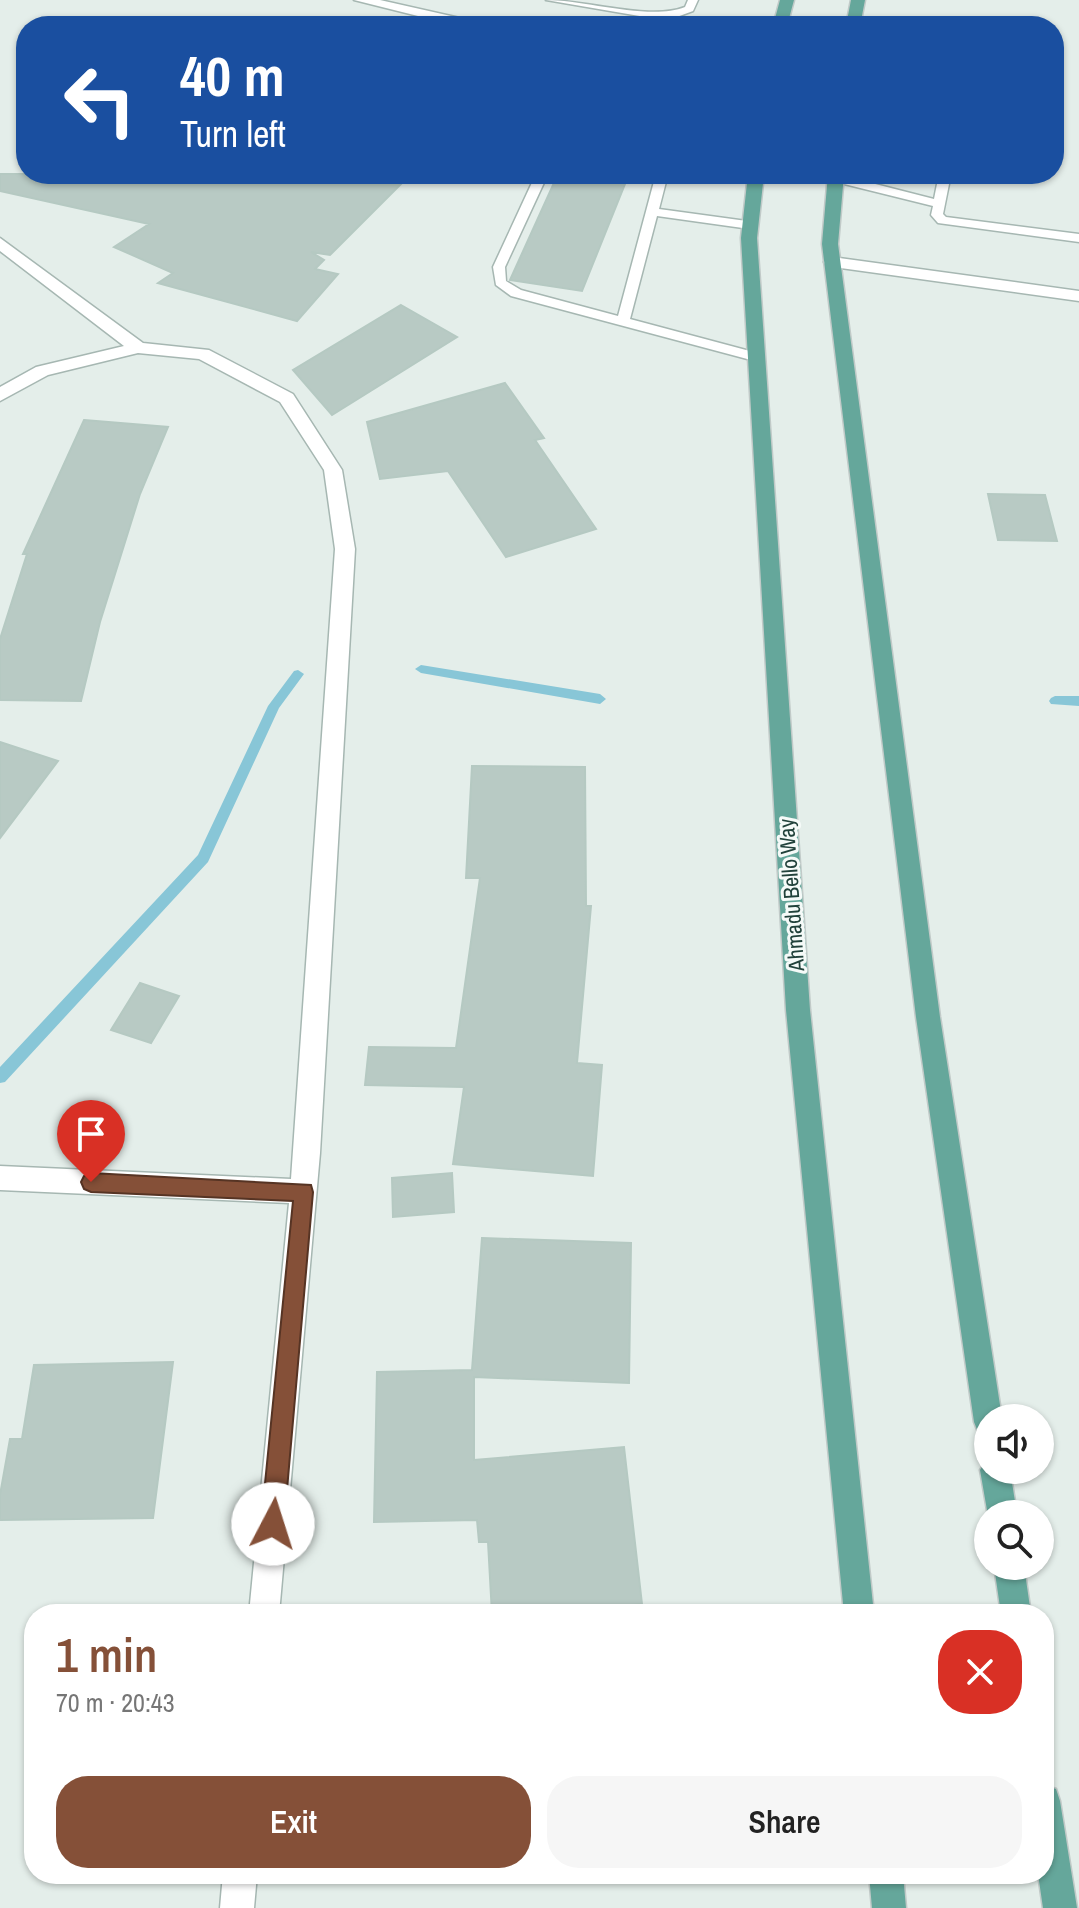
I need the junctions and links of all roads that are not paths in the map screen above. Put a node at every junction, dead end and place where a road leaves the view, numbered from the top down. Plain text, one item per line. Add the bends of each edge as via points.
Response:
1 (551, 0) edge
2 (693, 0) edge
3 (371, 1) edge
4 (435, 16) edge
5 (537, 184) edge
6 (659, 184) edge
7 (755, 184) edge
8 (835, 184) edge
9 (865, 184) edge
10 (943, 184) edge
11 (939, 204) junction
12 (652, 212) junction
13 (750, 225) junction
14 (1079, 238) edge
15 (0, 243) edge
16 (832, 262) junction
17 (1079, 296) edge
18 (623, 322) junction
19 (138, 348) junction
20 (756, 357) junction
21 (0, 395) edge
22 (0, 1178) edge
23 (303, 1192) junction
24 (985, 1404) edge
25 (1011, 1580) edge
26 (265, 1604) edge
27 (858, 1604) edge
28 (1015, 1604) edge
29 (1054, 1868) edge
30 (239, 1884) edge
31 (887, 1884) edge
32 (237, 1908) edge
33 (889, 1908) edge
34 (1060, 1908) edge

1 - 2 lane via 657,16 689,9
3 - 4 street
5 - 18 lane via 499,267 500,282 516,293
6 - 12 lane
7 - 13 main road, Ahmadu Bello Way
8 - 16 main road
9 - 11 lane
10 - 11 lane
11 - 14 lane via 937,215 953,223
12 - 13 lane
12 - 18 lane
13 - 20 main road, Ahmadu Bello Way
15 - 19 street
16 - 17 street
16 - 24 main road via 928,1017
18 - 20 lane
19 - 21 street via 42,371
19 - 23 street via 203,354 287,398 333,470 345,549
20 - 27 main road, Ahmadu Bello Way via 798,1010
22 - 23 street
23 - 26 street
25 - 28 main road
29 - 34 main road
30 - 32 street
31 - 33 main road

